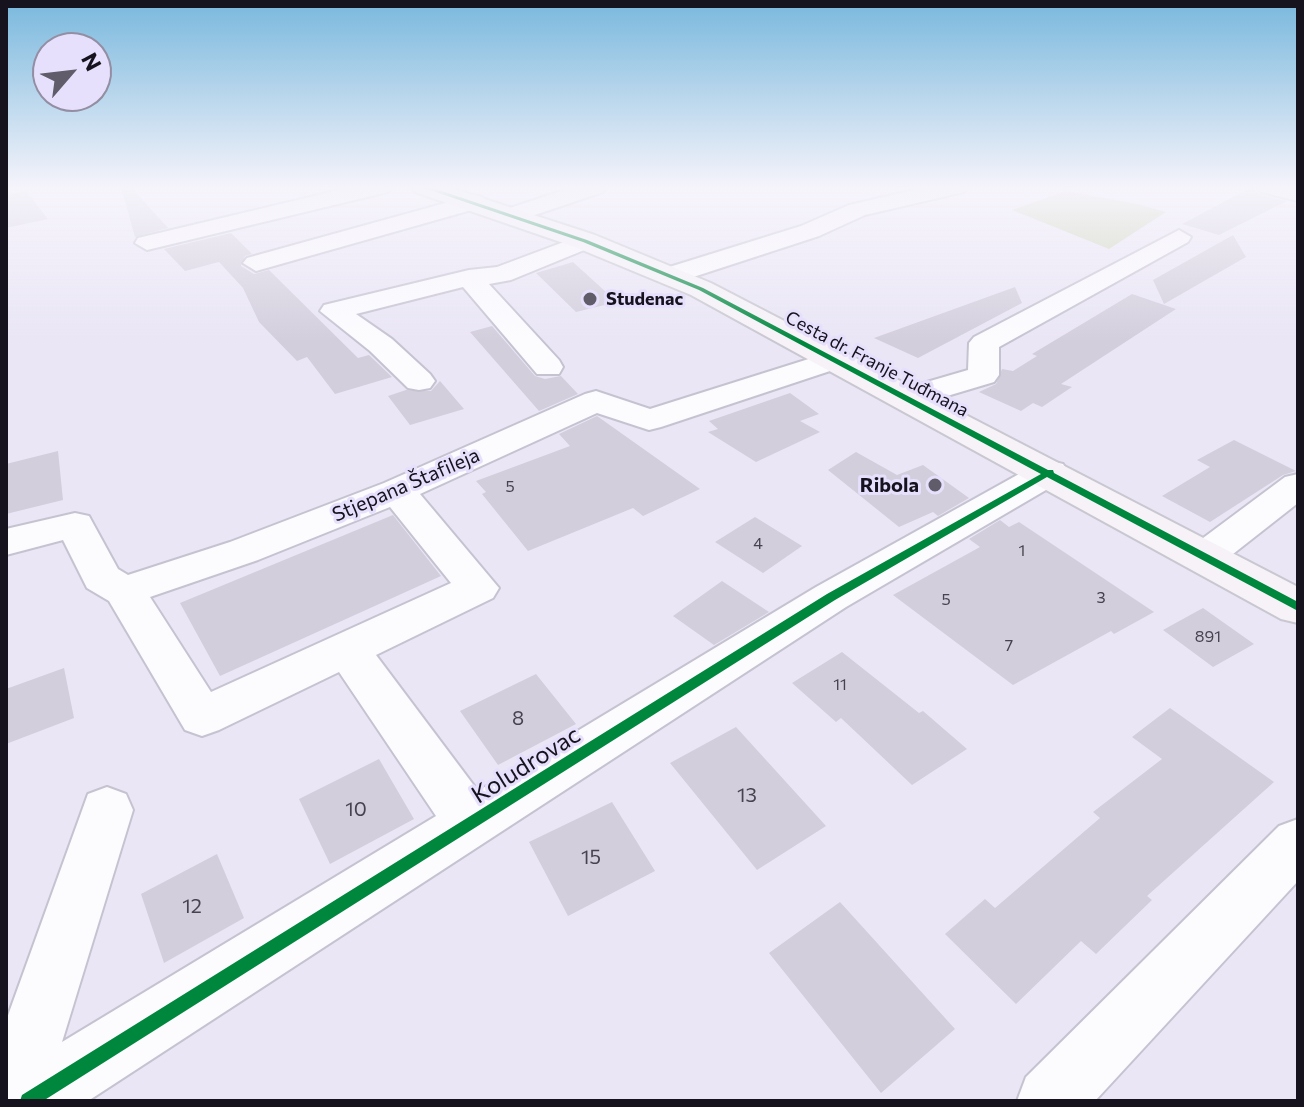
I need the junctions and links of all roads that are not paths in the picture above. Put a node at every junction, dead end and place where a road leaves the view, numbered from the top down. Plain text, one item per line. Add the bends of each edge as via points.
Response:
1 (165, 239) edge
2 (343, 239) edge
3 (578, 239) edge
4 (786, 239) edge
5 (1176, 239) edge
6 (585, 241) junction
7 (147, 243) dead end
8 (256, 263) dead end
9 (672, 275) junction
10 (469, 278) junction
11 (834, 360) junction
12 (548, 367) dead end
13 (419, 381) dead end
14 (907, 398) junction
15 (1050, 472) junction
16 (1298, 485) edge
17 (397, 491) junction
18 (6, 542) edge
19 (1205, 556) junction
20 (124, 591) junction
21 (1298, 607) edge
22 (347, 649) junction
23 (107, 810) dead end
24 (471, 823) junction
25 (1298, 843) edge
26 (11, 1101) edge
27 (28, 1101) edge
28 (1050, 1101) edge

1 - 7 street
2 - 8 street
3 - 6 main road, Cesta dr. Franje Tuđmana
4 - 9 street
5 - 14 street via 984,343 983,375
6 - 9 main road, Cesta dr. Franje Tuđmana
6 - 10 street via 502,274
9 - 11 main road, Cesta dr. Franje Tuđmana
10 - 12 street
10 - 13 street via 334,311
11 - 14 main road, Cesta dr. Franje Tuđmana
11 - 17 street, Stjepana Štafileja via 649,420 596,401
14 - 15 main road, Cesta dr. Franje Tuđmana
15 - 19 main road, Cesta dr. Franje Tuđmana
15 - 24 street, Koludrovac via 831,597
16 - 19 street
17 - 20 street, Stjepana Štafileja
17 - 22 street via 478,588
18 - 20 street via 75,525 102,578
19 - 21 main road, Cesta dr. Franje Tuđmana
20 - 22 street via 202,717
22 - 24 street
23 - 26 street
24 - 27 street, Koludrovac
25 - 28 street

